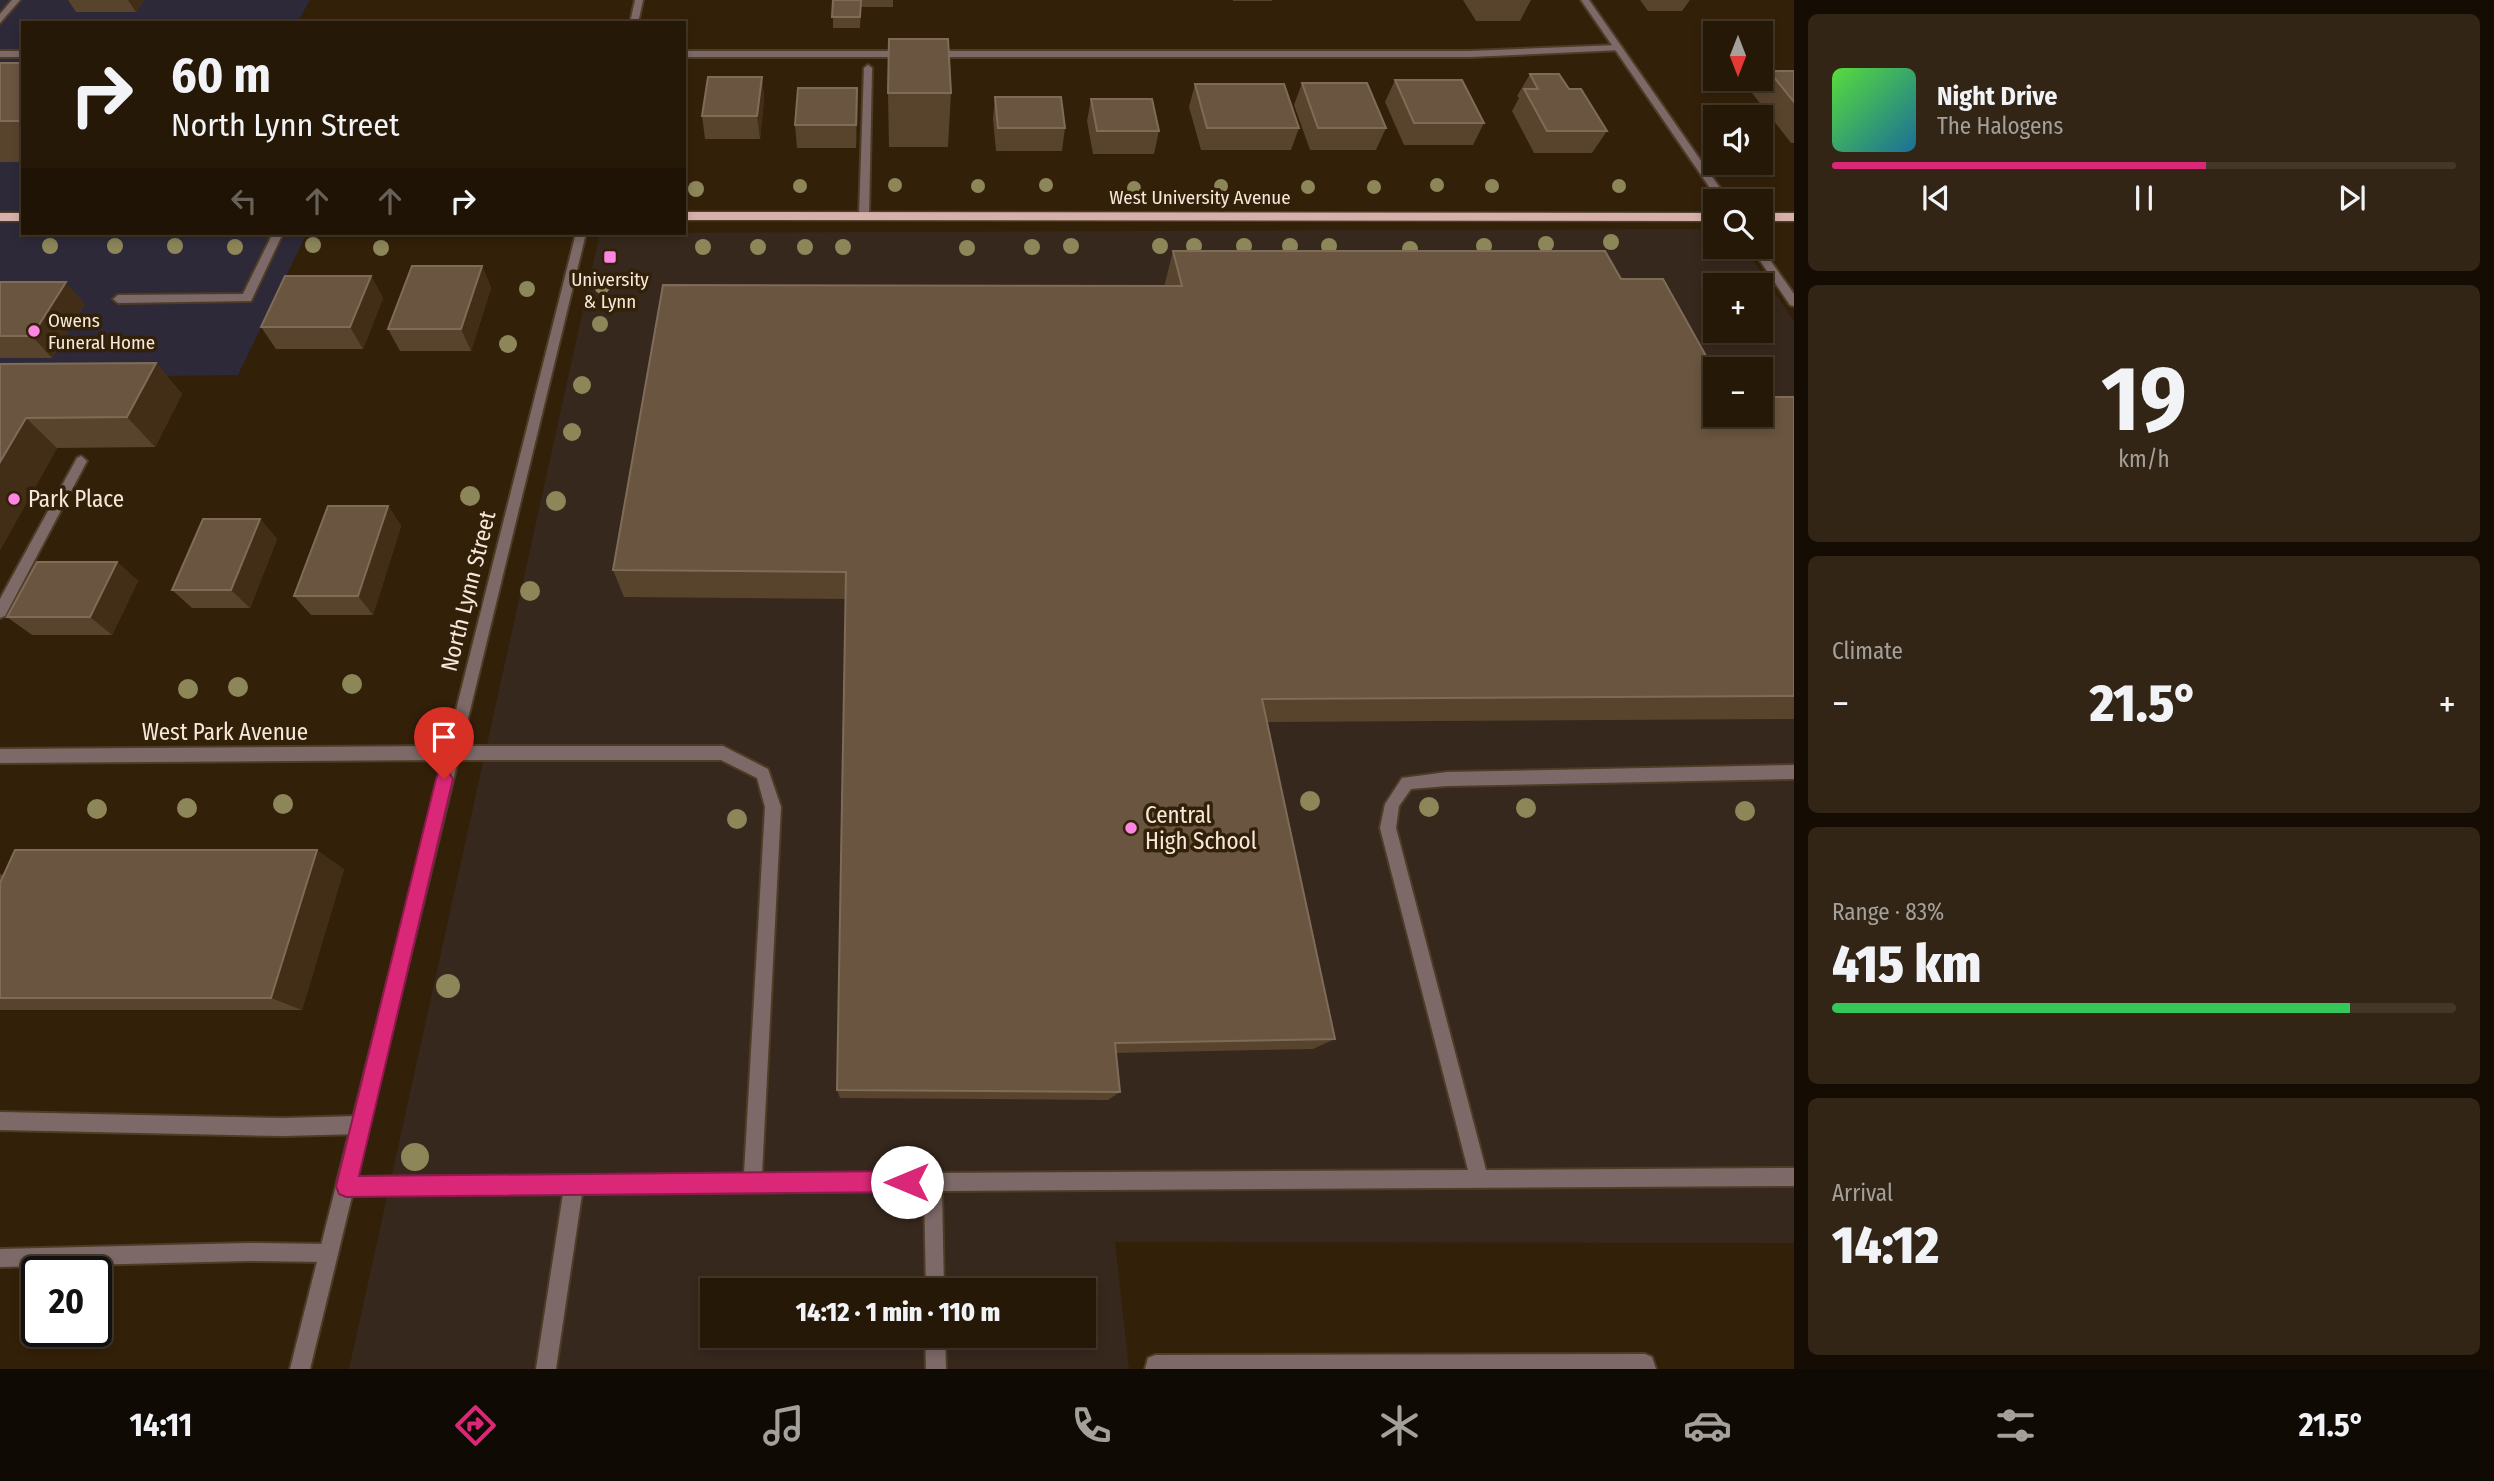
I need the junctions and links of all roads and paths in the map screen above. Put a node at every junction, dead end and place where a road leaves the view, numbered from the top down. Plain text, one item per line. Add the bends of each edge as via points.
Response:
1 (16, 0) edge
2 (639, 0) edge
3 (1586, 0) edge
4 (0, 20) edge
5 (634, 21) edge
6 (1618, 48) junction
7 (0, 54) edge
8 (21, 54) edge
9 (686, 54) edge
10 (868, 68) dead end
11 (1716, 189) edge
12 (686, 216) edge
13 (864, 216) junction
14 (0, 217) edge
15 (21, 217) edge
16 (1703, 217) edge
17 (1773, 217) edge
18 (1794, 217) edge
19 (277, 235) edge
20 (580, 235) edge
21 (1764, 259) edge
22 (118, 299) dead end
23 (1794, 302) edge
24 (81, 461) dead end
25 (0, 612) edge
26 (451, 753) junction
27 (0, 756) edge
28 (1794, 772) edge
29 (0, 1121) edge
30 (360, 1125) junction
31 (1794, 1177) edge
32 (1479, 1179) junction
33 (933, 1182) junction
34 (753, 1183) junction
35 (574, 1184) junction
36 (346, 1186) junction
37 (329, 1253) junction
38 (0, 1258) edge
39 (934, 1278) edge
40 (935, 1348) edge
41 (300, 1369) edge
42 (546, 1369) edge
43 (936, 1369) edge
44 (1155, 1369) edge
45 (1646, 1369) edge

1 - 4 street
2 - 5 street
3 - 6 street
6 - 9 street via 1470,54
6 - 11 street
7 - 8 street
10 - 13 street
12 - 13 main road, West University Avenue
13 - 16 main road, West University Avenue
14 - 15 main road
17 - 18 main road
19 - 22 street via 247,298
20 - 26 street, North Lynn Street
21 - 23 street
24 - 25 street
26 - 27 street, West Park Avenue
26 - 30 street, North Lynn Street
26 - 34 street, West Park Avenue via 723,754 763,774 773,807
28 - 32 street via 1459,778 1407,783 1392,804 1388,828
29 - 30 street
30 - 36 street, North Lynn Street
31 - 32 street
32 - 33 street
33 - 34 street
33 - 39 street
34 - 35 street
35 - 36 street
35 - 42 street
36 - 37 street, North Lynn Street
37 - 38 street
37 - 41 street, North Lynn Street
40 - 43 street
44 - 45 street via 1155,1365 1645,1364

